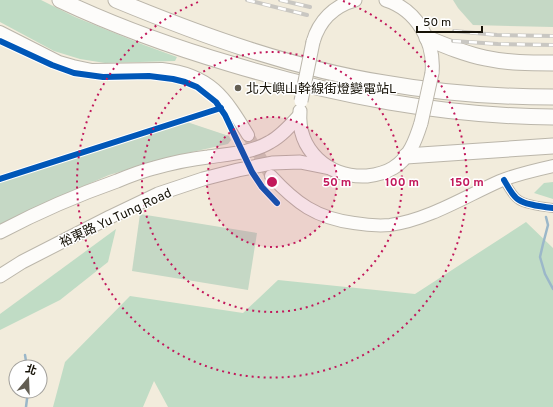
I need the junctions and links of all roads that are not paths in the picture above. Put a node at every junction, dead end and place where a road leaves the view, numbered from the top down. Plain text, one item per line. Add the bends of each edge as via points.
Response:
1 (60, 0) edge
2 (116, 0) edge
3 (386, 0) edge
4 (407, 0) edge
5 (351, 1) edge
6 (411, 14) junction
7 (0, 32) edge
8 (427, 38) junction
9 (553, 63) edge
10 (553, 98) edge
11 (299, 116) junction
12 (553, 116) edge
13 (248, 135) tunnel mouth
14 (553, 146) edge
15 (406, 156) junction
16 (553, 166) edge
17 (330, 168) junction
18 (271, 176) tunnel mouth
19 (504, 180) junction
20 (553, 208) edge
21 (0, 232) edge
22 (0, 276) edge

1 - 12 highway via 143,35 207,57 333,92 439,110
2 - 10 highway via 228,43 338,74 441,91
3 - 6 main road via 403,7
4 - 6 main road
5 - 11 main road, bridge via 340,6 318,28
6 - 8 main road
7 - 13 main road via 73,66 92,70 162,69 194,76 219,93
8 - 9 highway via 485,58 520,63
8 - 15 main road, bridge via 432,56 432,73 421,123
11 - 17 main road via 302,134 308,147
11 - 21 main road, 裕東路 Yu Tung Road via 278,137 260,147 154,168 70,198
14 - 15 highway
15 - 17 main road via 393,168 372,175 350,175
16 - 19 main road
17 - 22 main road, 裕東路 Yu Tung Road via 300,162 272,163 203,179 158,194 110,216
18 - 19 main road via 300,203 318,214 339,221 372,226 391,225 429,214
19 - 20 street via 518,200

